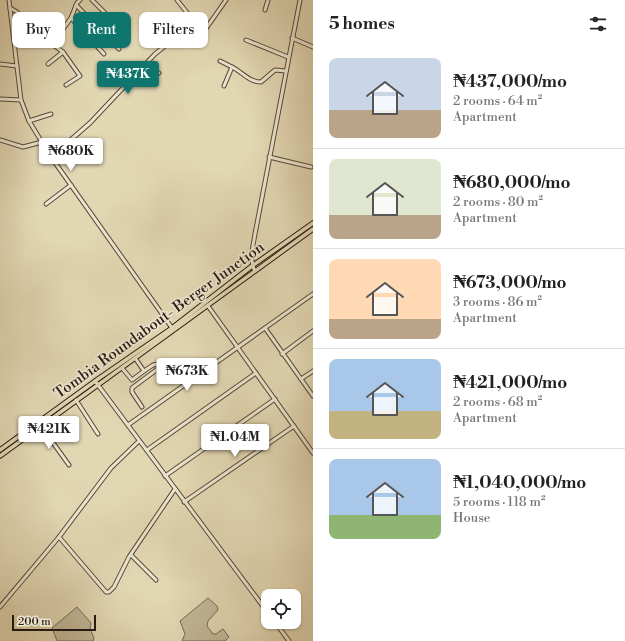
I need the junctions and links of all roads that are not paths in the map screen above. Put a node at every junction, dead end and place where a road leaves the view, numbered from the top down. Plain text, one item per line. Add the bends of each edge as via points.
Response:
1 (9, 0) edge
2 (80, 0) edge
3 (92, 0) edge
4 (177, 0) edge
5 (226, 0) edge
6 (268, 0) edge
7 (300, 0) edge
8 (76, 5) junction
9 (10, 8) junction
10 (265, 10) dead end
11 (17, 12) edge
12 (104, 12) edge
13 (187, 12) edge
14 (71, 18) junction
15 (65, 26) edge
16 (208, 26) edge
17 (292, 38) junction
18 (246, 40) dead end
19 (313, 47) edge
20 (57, 48) edge
21 (162, 48) edge
22 (119, 49) dead end
23 (62, 52) junction
24 (104, 54) dead end
25 (288, 57) junction
26 (220, 61) dead end
27 (0, 64) edge
28 (48, 64) dead end
29 (145, 64) junction
30 (17, 66) junction
31 (232, 67) junction
32 (286, 72) junction
33 (159, 73) dead end
34 (66, 85) dead end
35 (224, 86) dead end
36 (0, 99) edge
37 (21, 100) junction
38 (51, 114) dead end
39 (29, 121) junction
40 (0, 140) edge
41 (42, 142) junction
42 (51, 157) junction
43 (270, 157) junction
44 (311, 167) dead end
45 (70, 185) junction
46 (46, 204) dead end
47 (313, 223) edge
48 (313, 229) edge
49 (252, 266) junction
50 (255, 271) junction
51 (313, 294) edge
52 (208, 306) junction
53 (172, 328) junction
54 (265, 328) junction
55 (313, 331) edge
56 (237, 347) junction
57 (282, 354) junction
58 (135, 358) junction
59 (122, 368) junction
60 (144, 371) junction
61 (313, 371) edge
62 (256, 373) junction
63 (301, 379) junction
64 (132, 380) junction
65 (95, 381) junction
66 (98, 385) junction
67 (132, 388) junction
68 (313, 396) edge
69 (275, 399) junction
70 (76, 400) junction
71 (142, 407) dead end
72 (128, 425) junction
73 (41, 426) junction
74 (294, 426) junction
75 (98, 434) dead end
76 (139, 441) junction
77 (0, 450) edge
78 (147, 450) junction
79 (313, 453) edge
80 (0, 456) edge
81 (69, 465) dead end
82 (165, 476) junction
83 (175, 489) junction
84 (184, 502) junction
85 (58, 537) junction
86 (131, 555) junction
87 (156, 580) dead end
88 (261, 604) edge
89 (0, 607) edge
90 (280, 629) edge
91 (289, 641) edge

1 - 9 street
2 - 8 street
3 - 12 street
4 - 13 street
5 - 16 street
6 - 10 street
7 - 17 street
8 - 14 street
8 - 22 street
9 - 11 street
9 - 30 street
14 - 15 street
14 - 24 street
17 - 19 street
17 - 25 street
18 - 25 street
20 - 23 street
21 - 29 street
23 - 28 street
23 - 34 street via 80,76
25 - 32 street
26 - 31 street
27 - 30 street
29 - 33 street
29 - 42 street via 90,123
30 - 37 street
31 - 32 street via 258,82 275,70
31 - 35 street
32 - 43 street
36 - 37 street
37 - 39 street
38 - 39 street
39 - 41 street
40 - 41 street via 23,147
41 - 42 street
42 - 45 street
43 - 44 street
43 - 49 street via 255,234
45 - 46 street
45 - 53 street
47 - 49 main road, Tombia Roundabout- Berger Junction
48 - 50 main road, Tombia Roundabout- Berger Junction
49 - 50 street
49 - 53 main road, Tombia Roundabout- Berger Junction
50 - 52 main road, Tombia Roundabout- Berger Junction
51 - 54 street
52 - 56 street
52 - 58 main road, Tombia Roundabout- Berger Junction
53 - 65 main road, Tombia Roundabout- Berger Junction
54 - 56 street
54 - 57 street
55 - 57 street
56 - 62 street
56 - 72 street
57 - 63 street
58 - 59 main road, Tombia Roundabout- Berger Junction
58 - 60 street
59 - 64 street
59 - 66 main road, Tombia Roundabout- Berger Junction
60 - 64 street
60 - 67 street via 155,364 159,368
61 - 63 street
62 - 69 street
62 - 78 street
63 - 68 street
64 - 67 street
65 - 66 street
65 - 77 main road, Tombia Roundabout- Berger Junction
66 - 70 main road, Tombia Roundabout- Berger Junction
66 - 72 street
67 - 71 street
69 - 74 street
69 - 82 street
70 - 73 main road, Tombia Roundabout- Berger Junction
70 - 75 street
72 - 76 street
73 - 80 main road, Tombia Roundabout- Berger Junction
73 - 81 street
74 - 79 street
74 - 84 street
76 - 78 street
76 - 85 street via 111,468
78 - 82 street
82 - 83 street
83 - 84 street
83 - 86 street
84 - 88 street
85 - 86 street via 106,592 114,587
85 - 89 street
86 - 87 street
90 - 91 street

